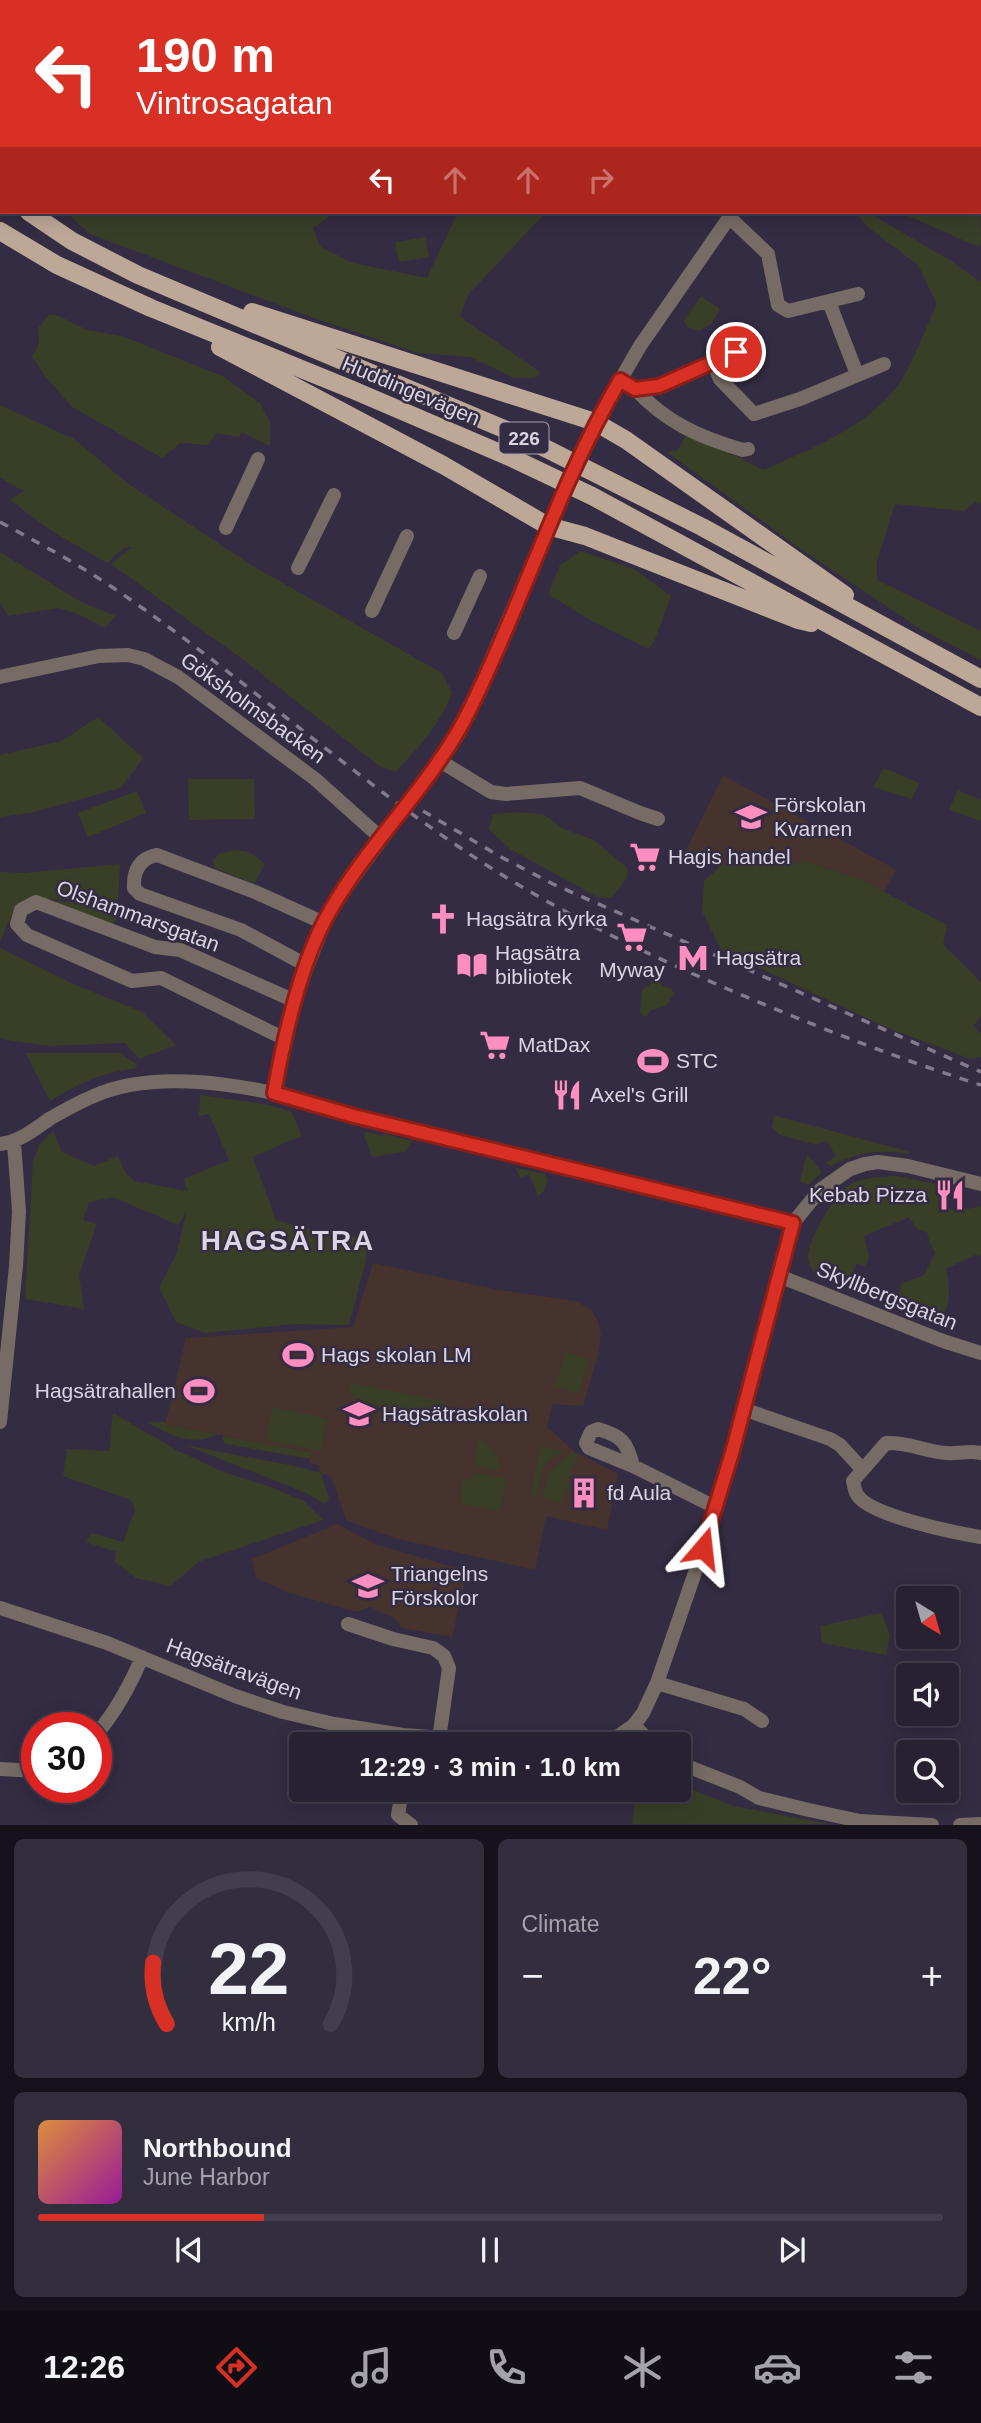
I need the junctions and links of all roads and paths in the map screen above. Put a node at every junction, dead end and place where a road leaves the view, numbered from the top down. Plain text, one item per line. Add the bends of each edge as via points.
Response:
1 (32, 214) edge
2 (731, 214) edge
3 (0, 231) edge
4 (160, 285) junction
5 (858, 294) dead end
6 (829, 302) junction
7 (182, 322) junction
8 (752, 345) dead end
9 (713, 362) junction
10 (884, 364) dead end
11 (857, 374) junction
12 (620, 380) junction
13 (635, 389) junction
14 (593, 428) junction
15 (748, 449) dead end
16 (258, 459) dead end
17 (334, 495) dead end
18 (550, 520) junction
19 (226, 528) dead end
20 (407, 536) dead end
21 (298, 568) dead end
22 (480, 576) dead end
23 (372, 611) dead end
24 (873, 621) junction
25 (831, 626) junction
26 (454, 633) dead end
27 (0, 677) edge
28 (981, 679) edge
29 (981, 707) edge
30 (440, 761) junction
31 (658, 819) dead end
32 (381, 838) junction
33 (324, 923) junction
34 (306, 965) junction
35 (295, 1001) junction
36 (285, 1039) junction
37 (274, 1093) junction
38 (7, 1143) edge
39 (981, 1184) edge
40 (793, 1223) junction
41 (779, 1276) junction
42 (981, 1353) edge
43 (743, 1409) junction
44 (0, 1422) edge
45 (981, 1453) edge
46 (633, 1466) dead end
47 (862, 1469) junction
48 (715, 1507) junction
49 (981, 1537) edge
50 (0, 1608) edge
51 (348, 1625) dead end
52 (142, 1657) junction
53 (657, 1683) junction
54 (112, 1715) edge
55 (762, 1721) dead end
56 (629, 1729) junction
57 (374, 1732) edge
58 (440, 1732) edge
59 (623, 1732) edge
60 (634, 1732) edge
61 (691, 1768) edge
62 (0, 1769) edge
63 (21, 1770) edge
64 (400, 1802) edge
65 (981, 1824) edge
66 (411, 1825) edge
67 (932, 1825) edge
68 (960, 1825) edge

1 - 4 main road, Huddingevägen / 226 via 72,241
2 - 6 street via 768,254 782,309
2 - 12 street
3 - 7 main road, Huddingevägen / 226 via 57,265
4 - 14 main road via 235,306
4 - 24 main road, Huddingevägen / 226 via 523,438 702,527
5 - 6 street
6 - 11 street
7 - 18 main road via 221,348
7 - 25 main road, Huddingevägen / 226 via 353,390 558,480
8 - 9 street
9 - 11 street via 720,379 754,414
9 - 13 street via 659,386
10 - 11 street
12 - 13 street
12 - 14 street
13 - 15 street via 689,431
14 - 18 street, bridge
14 - 24 main road via 626,440
16 - 19 street
17 - 21 street
18 - 25 main road via 798,620
18 - 30 street via 471,706
20 - 23 street
22 - 26 street
24 - 28 main road, Huddingevägen / 226
25 - 29 main road, Huddingevägen / 226
27 - 32 street, Göksholmsbacken via 99,656 144,659 178,677 315,779
30 - 31 street via 491,792 580,788
30 - 32 street
32 - 33 street
33 - 34 street
33 - 34 street, Olshammarsgatan via 157,855 146,857 137,867 134,888 140,894 242,930
34 - 35 street
35 - 36 street
35 - 36 street, Olshammarsgatan via 180,950 155,947 36,902 22,910 17,924 27,935 132,981 161,978
36 - 37 street
37 - 38 street via 161,1081 125,1085 73,1105
37 - 40 street
38 - 44 street via 19,1211
39 - 40 street via 908,1166 865,1164 820,1190
40 - 41 street
41 - 42 street, Skyllbergsgatan
41 - 43 street
43 - 47 street via 830,1438
43 - 48 street
45 - 47 street via 947,1453 886,1443
46 - 48 street
47 - 49 street via 853,1480 858,1496 876,1510
48 - 53 street
50 - 52 street, Hagsätravägen
51 - 58 street via 433,1648 444,1656 449,1668
52 - 54 street
52 - 57 street, Hagsätravägen via 283,1712
53 - 55 street via 744,1709
53 - 56 street via 643,1713
56 - 59 street
56 - 60 street
61 - 67 street via 759,1798 809,1810 860,1821
62 - 63 street
64 - 66 street via 398,1815
65 - 68 street

